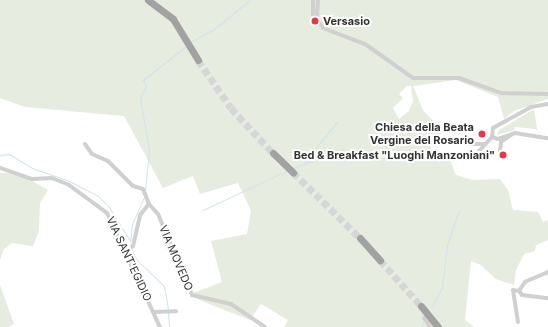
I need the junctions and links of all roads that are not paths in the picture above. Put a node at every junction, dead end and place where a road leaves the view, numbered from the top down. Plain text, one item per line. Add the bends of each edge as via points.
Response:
1 (148, 0) edge
2 (313, 0) edge
3 (318, 0) edge
4 (317, 18) junction
5 (198, 60) tunnel mouth
6 (548, 94) edge
7 (548, 104) edge
8 (512, 134) junction
9 (492, 137) junction
10 (548, 138) edge
11 (85, 144) dead end
12 (467, 144) dead end
13 (486, 144) junction
14 (479, 151) dead end
15 (500, 152) dead end
16 (274, 153) tunnel mouth
17 (0, 168) edge
18 (293, 172) tunnel mouth
19 (149, 204) junction
20 (360, 238) tunnel mouth
21 (124, 254) junction
22 (380, 260) tunnel mouth
23 (548, 272) edge
24 (519, 291) junction
25 (548, 298) edge
26 (420, 306) tunnel mouth
27 (176, 311) dead end
28 (154, 312) junction
29 (424, 318) dead end
30 (518, 322) dead end
31 (160, 327) edge
32 (265, 327) edge
33 (430, 327) edge
34 (438, 327) edge

1 - 5 highway via 164,11 184,34
2 - 4 street via 313,14
3 - 4 street
4 - 6 street via 323,28 365,44 413,78 459,78 501,93
7 - 9 street via 531,107 492,128
8 - 9 street via 498,139
8 - 10 street
8 - 15 street via 501,142
9 - 13 street
11 - 19 street via 92,154 108,161 128,182 143,189
12 - 13 street
13 - 14 street
16 - 18 highway
17 - 21 street, VIA SANT'EGIDIO via 32,179 52,178 84,195 111,217
19 - 21 street via 140,215 133,246
19 - 32 street, VIA MOVEDO via 158,214 192,295 231,304
20 - 22 highway
21 - 28 street, VIA SANT'EGIDIO
23 - 24 street via 524,282
24 - 25 street via 522,295
24 - 30 street via 513,290
26 - 34 highway
27 - 28 street
28 - 31 street, VIA SANT'EGIDIO
29 - 33 street

